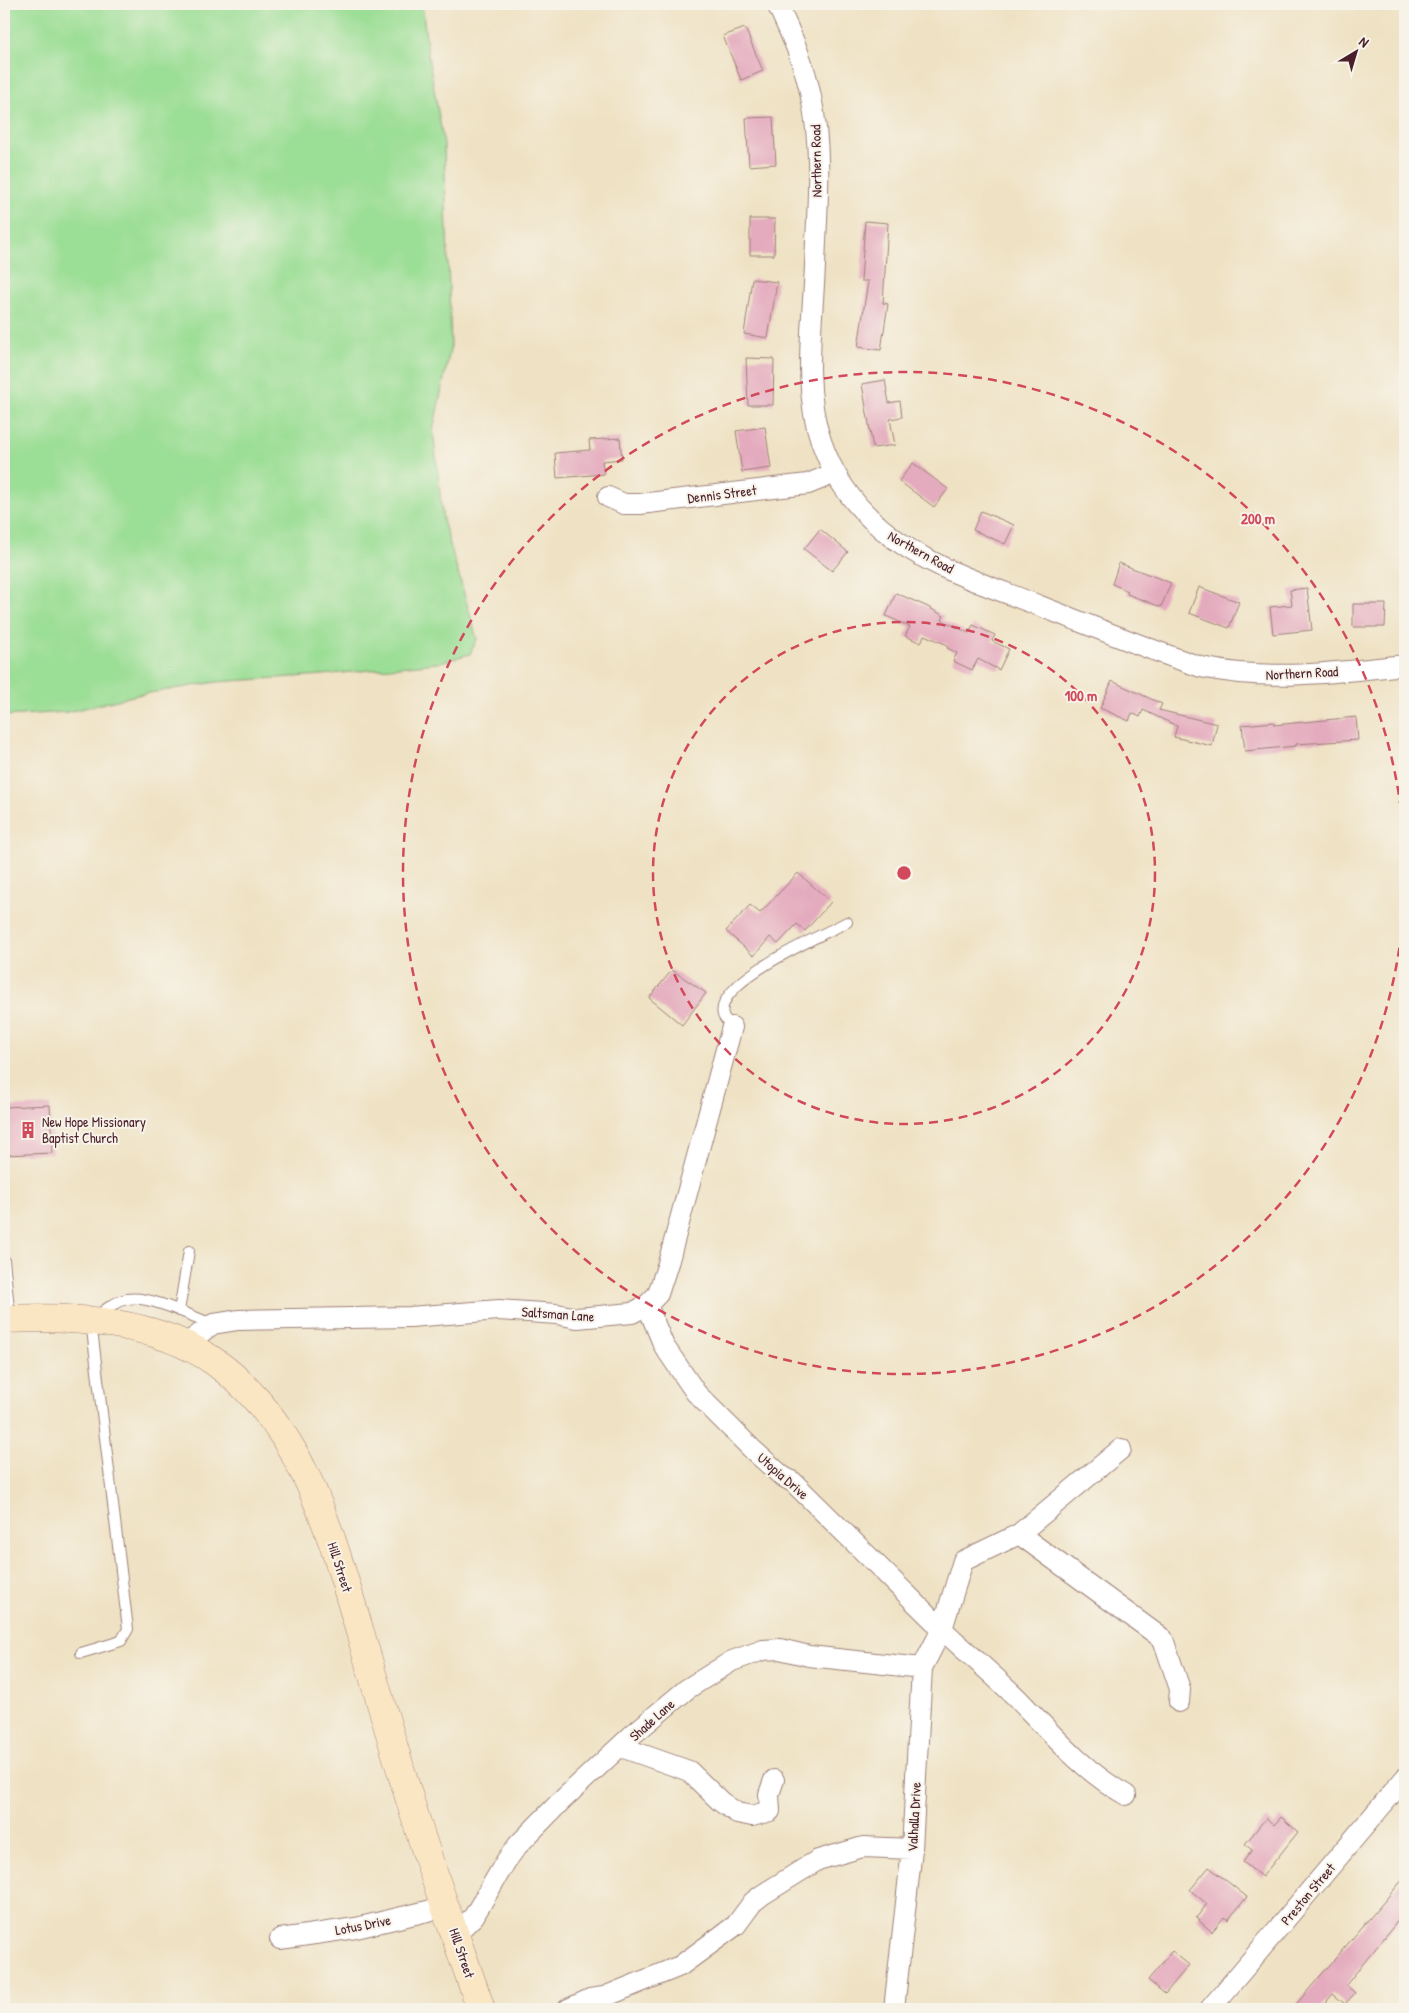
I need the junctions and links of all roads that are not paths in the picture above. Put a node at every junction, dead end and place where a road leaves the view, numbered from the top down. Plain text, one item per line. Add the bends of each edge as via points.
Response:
1 (777, 4) edge
2 (835, 473) junction
3 (608, 497) dead end
4 (1405, 665) edge
5 (848, 922) dead end
6 (732, 1028) joint
7 (189, 1250) dead end
8 (4, 1260) edge
9 (647, 1306) junction
10 (178, 1311) junction
11 (7, 1319) edge
12 (91, 1321) junction
13 (212, 1324) junction
14 (183, 1346) junction
15 (1121, 1449) dead end
16 (1019, 1534) junction
17 (942, 1629) junction
18 (81, 1653) dead end
19 (922, 1668) junction
20 (1179, 1702) dead end
21 (621, 1747) junction
22 (1405, 1778) edge
23 (774, 1780) dead end
24 (1126, 1795) dead end
25 (912, 1849) junction
26 (445, 1905) junction
27 (455, 1935) junction
28 (280, 1939) dead end
29 (481, 2009) edge
30 (568, 2009) edge
31 (894, 2009) edge
32 (1210, 2009) edge

1 - 2 street, Northern Road via 804,69 816,123 812,384 820,439
2 - 3 street, Dennis Street via 808,484 640,504 624,504
2 - 4 street, Northern Road via 862,512 884,531 933,561 986,585 1201,667 1228,673 1283,676
5 - 6 lane via 747,975 724,1004 723,1015
6 - 9 street via 658,1294
7 - 10 lane
8 - 11 lane
9 - 13 street, Saltsman Lane via 632,1313 578,1318 499,1310 410,1317 238,1320
9 - 17 street, Utopia Drive via 664,1346 696,1393
10 - 12 lane via 143,1300 128,1299 111,1305
10 - 13 lane
11 - 12 street, Hill Street
12 - 14 street, Hill Street via 124,1325
12 - 18 lane via 128,1629 121,1641
13 - 14 street, Saltsman Lane
14 - 26 street, Hill Street via 214,1362 262,1406 284,1435 301,1466 339,1564 410,1801
15 - 16 street, Valhalla Drive
16 - 17 street, Valhalla Drive via 962,1561
16 - 20 street via 1163,1639 1180,1689
17 - 19 street, Valhalla Drive
17 - 24 street via 1019,1700 1086,1769
19 - 21 street, Shade Lane via 809,1656 780,1649 763,1650 732,1661 687,1689
19 - 25 street, Valhalla Drive
21 - 23 street via 689,1771 737,1813 752,1816 770,1811 769,1794
21 - 27 street, Shade Lane via 518,1845 474,1916
22 - 32 street, Preston Street
25 - 30 street via 863,1847 818,1860 762,1895 736,1925 680,1966
25 - 31 street, Valhalla Drive
26 - 27 street, Hill Street
26 - 28 street, Lotus Drive via 356,1928
27 - 29 street, Hill Street

